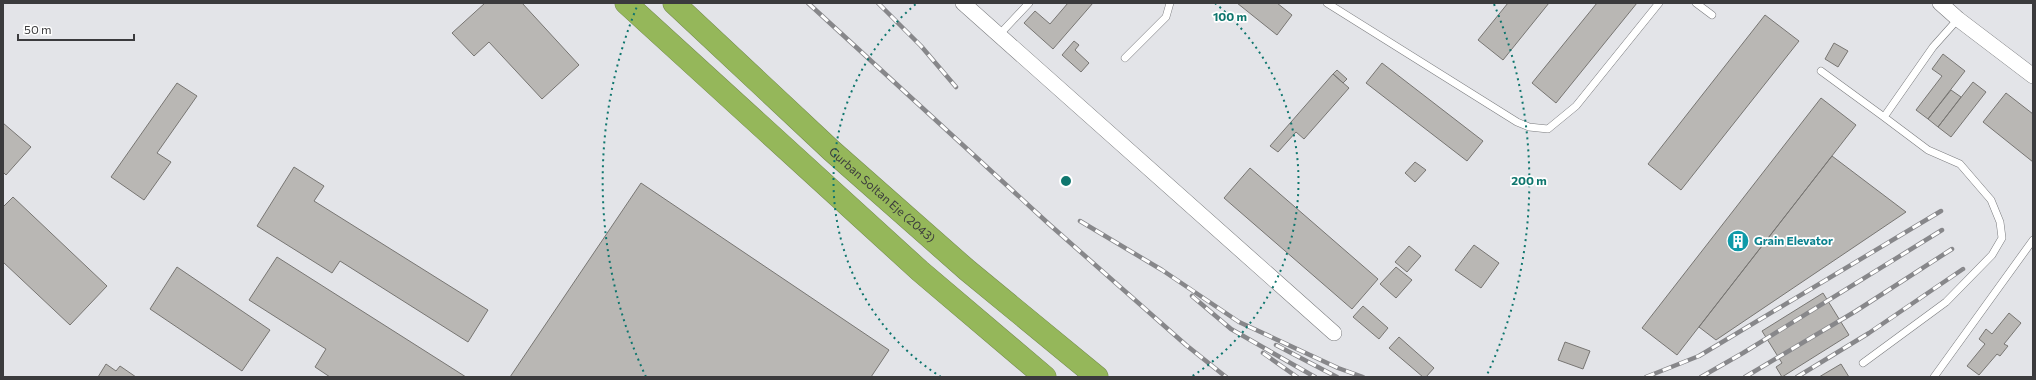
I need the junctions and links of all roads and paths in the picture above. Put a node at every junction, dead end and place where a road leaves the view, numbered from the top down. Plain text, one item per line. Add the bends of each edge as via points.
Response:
1 (626, 3) edge
2 (674, 3) edge
3 (963, 3) edge
4 (1029, 3) edge
5 (1170, 3) edge
6 (1327, 3) edge
7 (1659, 3) edge
8 (1696, 3) edge
9 (1940, 3) edge
10 (1712, 15) dead end
11 (1958, 19) junction
12 (998, 36) junction
13 (1125, 58) dead end
14 (1821, 71) dead end
15 (2033, 76) edge
16 (1884, 116) junction
17 (2033, 240) edge
18 (1334, 333) dead end
19 (1863, 363) dead end
20 (1045, 377) edge
21 (1097, 377) edge
22 (1934, 377) edge

1 - 20 highway via 920,271
2 - 21 highway, Gurban Soltan Eje (2043) via 844,162 967,270
3 - 12 street
4 - 12 lane
5 - 13 lane via 1166,17
6 - 7 lane via 1517,122 1540,130 1548,129 1576,106
8 - 10 lane
9 - 11 street
11 - 15 street
11 - 16 lane via 1933,47
12 - 18 street
14 - 16 lane
16 - 19 lane via 1928,150 1960,164 1991,200 2000,222 2002,238 1992,255 1946,302
17 - 22 lane

